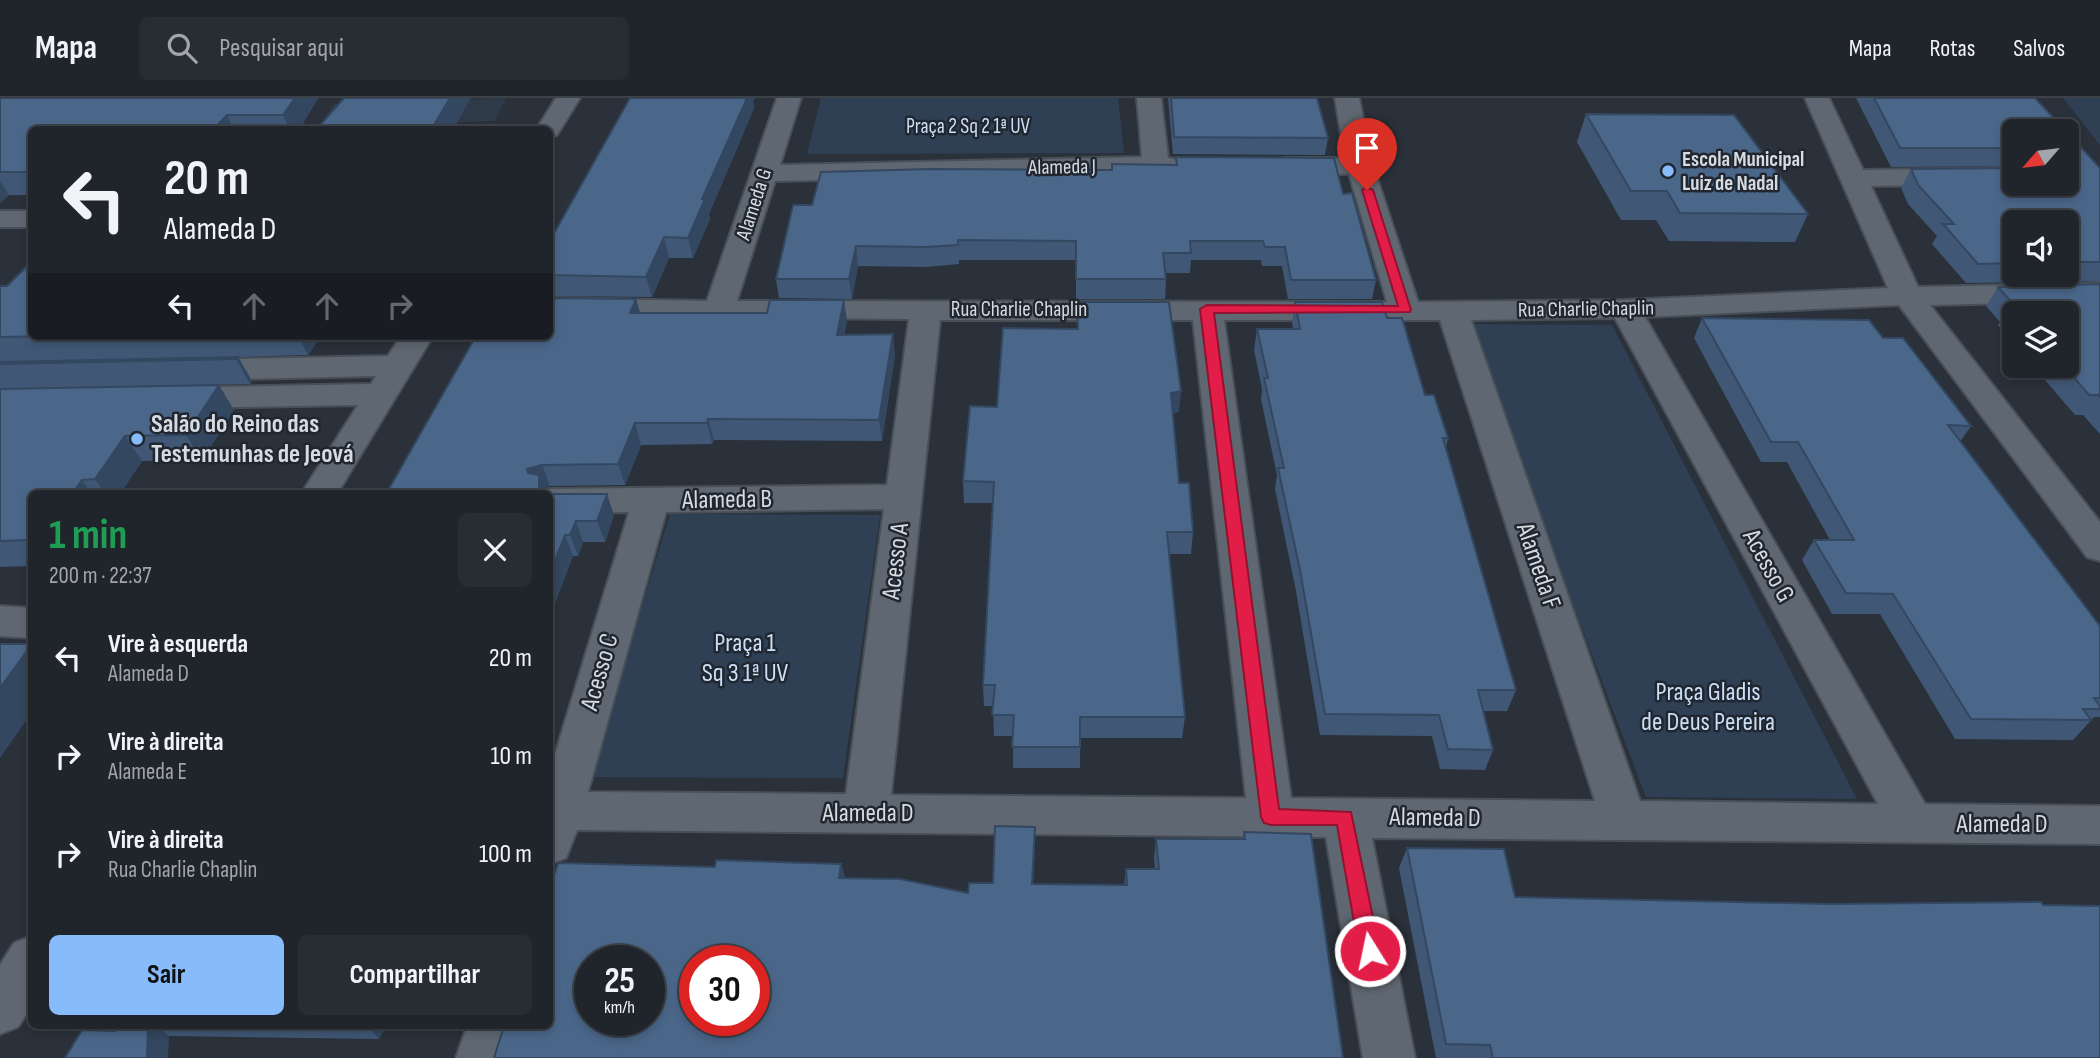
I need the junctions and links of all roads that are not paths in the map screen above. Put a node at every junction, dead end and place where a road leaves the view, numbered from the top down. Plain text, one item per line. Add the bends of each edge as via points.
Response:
1 (568, 98) edge
2 (789, 98) edge
3 (1149, 98) edge
4 (1347, 98) edge
5 (1817, 98) edge
6 (550, 126) edge
7 (1156, 165) junction
8 (1184, 165) edge
9 (1265, 166) edge
10 (1360, 166) junction
11 (764, 173) junction
12 (2002, 176) edge
13 (1855, 178) junction
14 (0, 219) edge
15 (28, 219) edge
16 (2100, 292) edge
17 (1908, 296) junction
18 (553, 307) edge
19 (926, 309) junction
20 (1207, 309) junction
21 (1625, 309) junction
22 (719, 310) junction
23 (1405, 310) junction
24 (1452, 311) junction
25 (414, 340) edge
26 (164, 371) edge
27 (389, 380) junction
28 (137, 399) edge
29 (320, 490) edge
30 (904, 496) junction
31 (553, 501) edge
32 (651, 501) junction
33 (2100, 548) edge
34 (0, 621) edge
35 (28, 622) edge
36 (866, 813) junction
37 (1271, 817) junction
38 (1345, 817) junction
39 (1624, 820) junction
40 (1912, 823) junction
41 (2100, 825) edge
42 (555, 828) edge
43 (491, 1029) edge
44 (482, 1058) edge
45 (1390, 1058) edge

1 - 6 street
2 - 11 street, Alameda G
3 - 7 street
4 - 10 street
5 - 13 street
7 - 8 street, Alameda J
7 - 11 street, Alameda J
9 - 10 street
10 - 23 street
11 - 22 street, Alameda G
12 - 13 street
13 - 17 street
14 - 15 street
16 - 17 street, Rua Charlie Chaplin
17 - 21 street, Rua Charlie Chaplin
17 - 33 street
18 - 22 street, Rua Charlie Chaplin
19 - 20 street, Rua Charlie Chaplin
19 - 22 street, Rua Charlie Chaplin
19 - 30 street, Acesso A
20 - 23 street, Rua Charlie Chaplin
20 - 37 street
21 - 24 street, Rua Charlie Chaplin
21 - 40 street, Acesso G
23 - 24 street, Rua Charlie Chaplin
24 - 39 street, Alameda F
25 - 27 street
26 - 27 street
27 - 28 street
27 - 29 street
30 - 32 street, Alameda B
30 - 36 street, Acesso A
31 - 32 street, Alameda B
32 - 42 street, Acesso C
34 - 35 street
36 - 37 street, Alameda D
36 - 42 street, Alameda D
37 - 38 street, Alameda D
38 - 39 street, Alameda D
38 - 45 street
39 - 40 street, Alameda D
40 - 41 street, Alameda D
43 - 44 street

